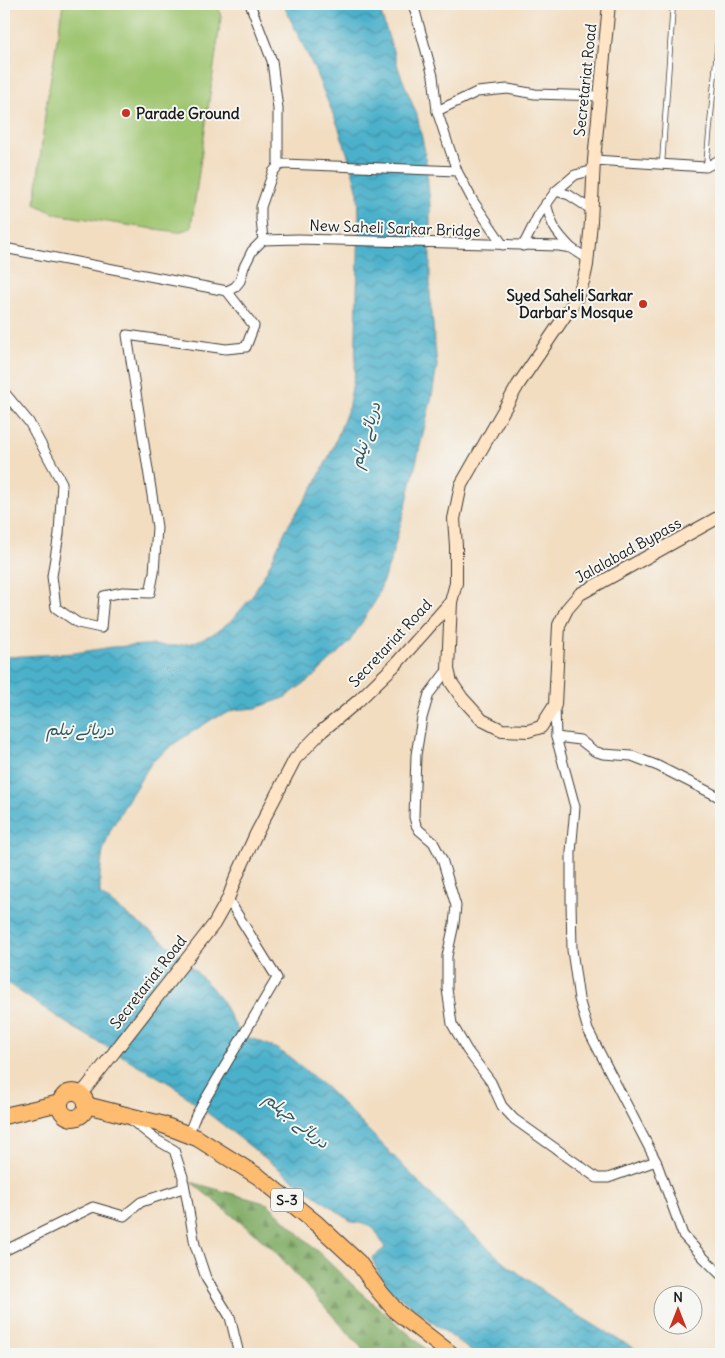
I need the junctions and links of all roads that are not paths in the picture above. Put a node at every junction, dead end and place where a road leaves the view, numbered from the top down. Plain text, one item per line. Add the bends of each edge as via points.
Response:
1 (250, 4) edge
2 (413, 4) edge
3 (609, 4) edge
4 (673, 4) edge
5 (721, 9) edge
6 (600, 96) junction
7 (437, 111) junction
8 (721, 160) edge
9 (662, 164) junction
10 (594, 165) junction
11 (278, 166) junction
12 (706, 166) junction
13 (454, 171) junction
14 (556, 191) junction
15 (546, 204) junction
16 (592, 210) junction
17 (263, 240) junction
18 (503, 246) junction
19 (523, 246) junction
20 (4, 248) edge
21 (572, 248) junction
22 (588, 259) junction
23 (227, 291) junction
24 (4, 392) edge
25 (721, 516) edge
26 (451, 602) junction
27 (448, 669) junction
28 (555, 705) junction
29 (556, 737) junction
30 (721, 798) edge
31 (228, 899) junction
32 (85, 1095) junction
33 (4, 1116) edge
34 (126, 1116) junction
35 (188, 1135) junction
36 (656, 1161) junction
37 (183, 1177) junction
38 (4, 1251) edge
39 (721, 1275) edge
40 (239, 1354) edge
41 (451, 1354) edge

1 - 11 street via 272,61 278,109
2 - 7 street via 434,76
3 - 6 main road, Secretariat Road
4 - 9 lane
5 - 12 lane
6 - 7 street via 535,94 508,89 477,92
6 - 10 main road, Secretariat Road
7 - 13 street
8 - 12 street
9 - 10 street
9 - 12 street
10 - 14 street
10 - 16 main road, Secretariat Road
11 - 13 street
11 - 17 street via 261,207
13 - 18 street
14 - 15 street
14 - 16 street via 569,195
15 - 19 street
15 - 21 street via 556,232
16 - 22 main road, Secretariat Road
17 - 18 street, New Saheli Sarkar Bridge
17 - 23 street via 252,251 240,281
18 - 19 street, New Saheli Sarkar Bridge
19 - 21 street, New Saheli Sarkar Bridge
20 - 23 street
21 - 22 street
22 - 26 main road, Secretariat Road via 584,279 570,310 518,385 461,485 454,519 456,583
23 - 24 street via 254,326 246,347 226,349 127,335 157,527 154,573 150,593 123,592 104,596 101,628 78,623 56,608 52,576 62,483 29,422
25 - 28 main road, Jalalabad Bypass via 580,594 559,625
26 - 27 main road
26 - 31 main road, Secretariat Road via 396,664 295,759 256,834
27 - 28 main road via 451,682 462,698 482,720 502,730 528,731 541,726
27 - 36 street via 429,694 422,718 416,755 414,817 416,825 433,842 442,859 456,906 447,956 452,1024 491,1082 502,1106 514,1119 597,1178 608,1178
28 - 29 street
29 - 30 street via 580,740 602,754 632,756
29 - 36 street via 575,807 571,911 572,950 579,999 588,1030
31 - 32 main road, Secretariat Road via 214,924
31 - 35 street via 277,978 196,1115
32 - 33 highway via 84,1113 77,1118 64,1115 60,1104
32 - 34 highway, S-3
34 - 35 highway, S-3 via 161,1124
34 - 37 street via 174,1150
35 - 41 highway, S-3 via 259,1177 317,1224 358,1262 398,1312
36 - 39 street via 683,1235
37 - 38 street via 183,1188 141,1202 124,1216 93,1207
37 - 40 street via 195,1245 206,1278 230,1317

